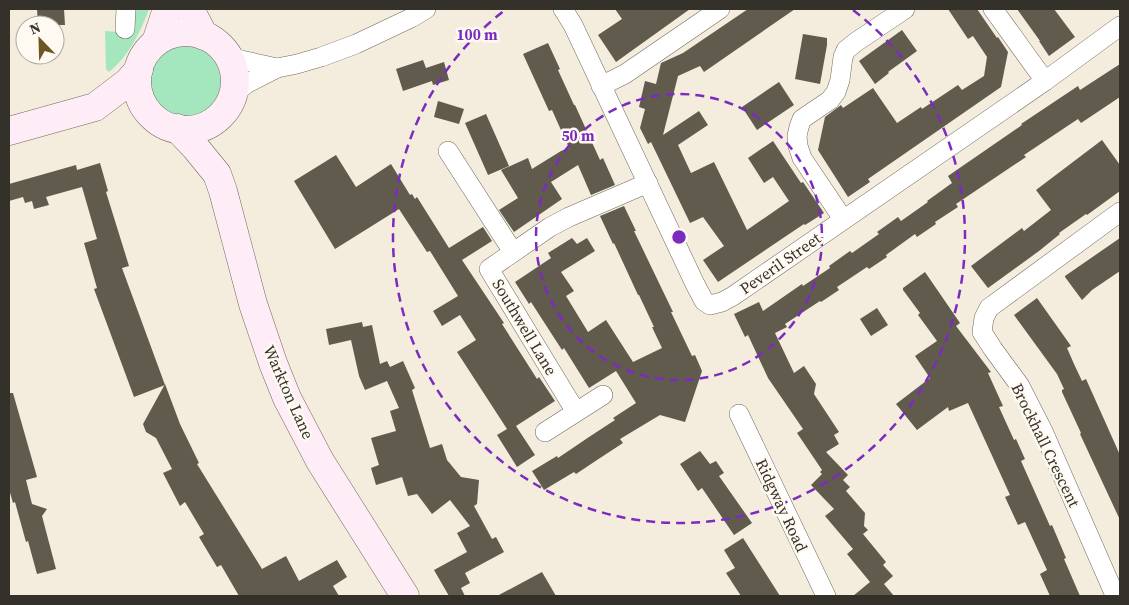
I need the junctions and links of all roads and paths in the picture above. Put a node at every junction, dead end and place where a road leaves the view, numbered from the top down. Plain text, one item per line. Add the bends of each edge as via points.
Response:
1 (126, 9) edge
2 (167, 9) edge
3 (190, 9) edge
4 (563, 9) edge
5 (720, 9) edge
6 (905, 9) edge
7 (993, 9) edge
8 (415, 12) edge
9 (1120, 26) edge
10 (125, 29) dead end
11 (204, 36) junction
12 (156, 42) junction
13 (228, 56) junction
14 (277, 68) junction
15 (140, 69) junction
16 (1045, 81) junction
17 (601, 86) junction
18 (226, 105) junction
19 (95, 107) junction
20 (151, 114) junction
21 (177, 128) junction
22 (9, 131) edge
23 (448, 151) dead end
24 (217, 174) junction
25 (648, 183) junction
26 (1120, 212) edge
27 (843, 219) junction
28 (513, 252) junction
29 (603, 395) dead end
30 (576, 412) junction
31 (739, 414) dead end
32 (545, 432) dead end
33 (401, 595) edge
34 (826, 596) edge
35 (1118, 596) edge

1 - 10 street
2 - 12 street
3 - 11 street
4 - 17 street, Peveril Street
5 - 17 street via 625,74
6 - 27 street via 846,50 836,92 830,100 802,119 798,128 802,158
7 - 16 street
8 - 14 street via 356,44
9 - 16 street, Peveril Street
11 - 12 street via 180,32
11 - 13 street via 213,40
12 - 15 street via 144,57
13 - 14 street
13 - 18 street via 234,86
14 - 18 street via 246,84
15 - 19 street
15 - 20 street via 137,76 139,95
16 - 27 street, Peveril Street
17 - 25 street, Peveril Street
18 - 21 street via 214,121 201,127
18 - 24 street, Warkton Lane via 217,140
19 - 20 street
19 - 22 street
20 - 21 street via 169,127
21 - 24 street, Warkton Lane
23 - 28 street
24 - 33 street, Warkton Lane via 253,304 287,398 320,461
25 - 27 street, Peveril Street via 694,284 710,305 733,296
25 - 28 street, Southwell Lane via 563,220
26 - 35 street, Brockhall Crescent via 989,308 982,332 1020,386
28 - 30 street, Southwell Lane via 489,269
29 - 30 street
30 - 32 street
31 - 34 street, Ridgway Road

